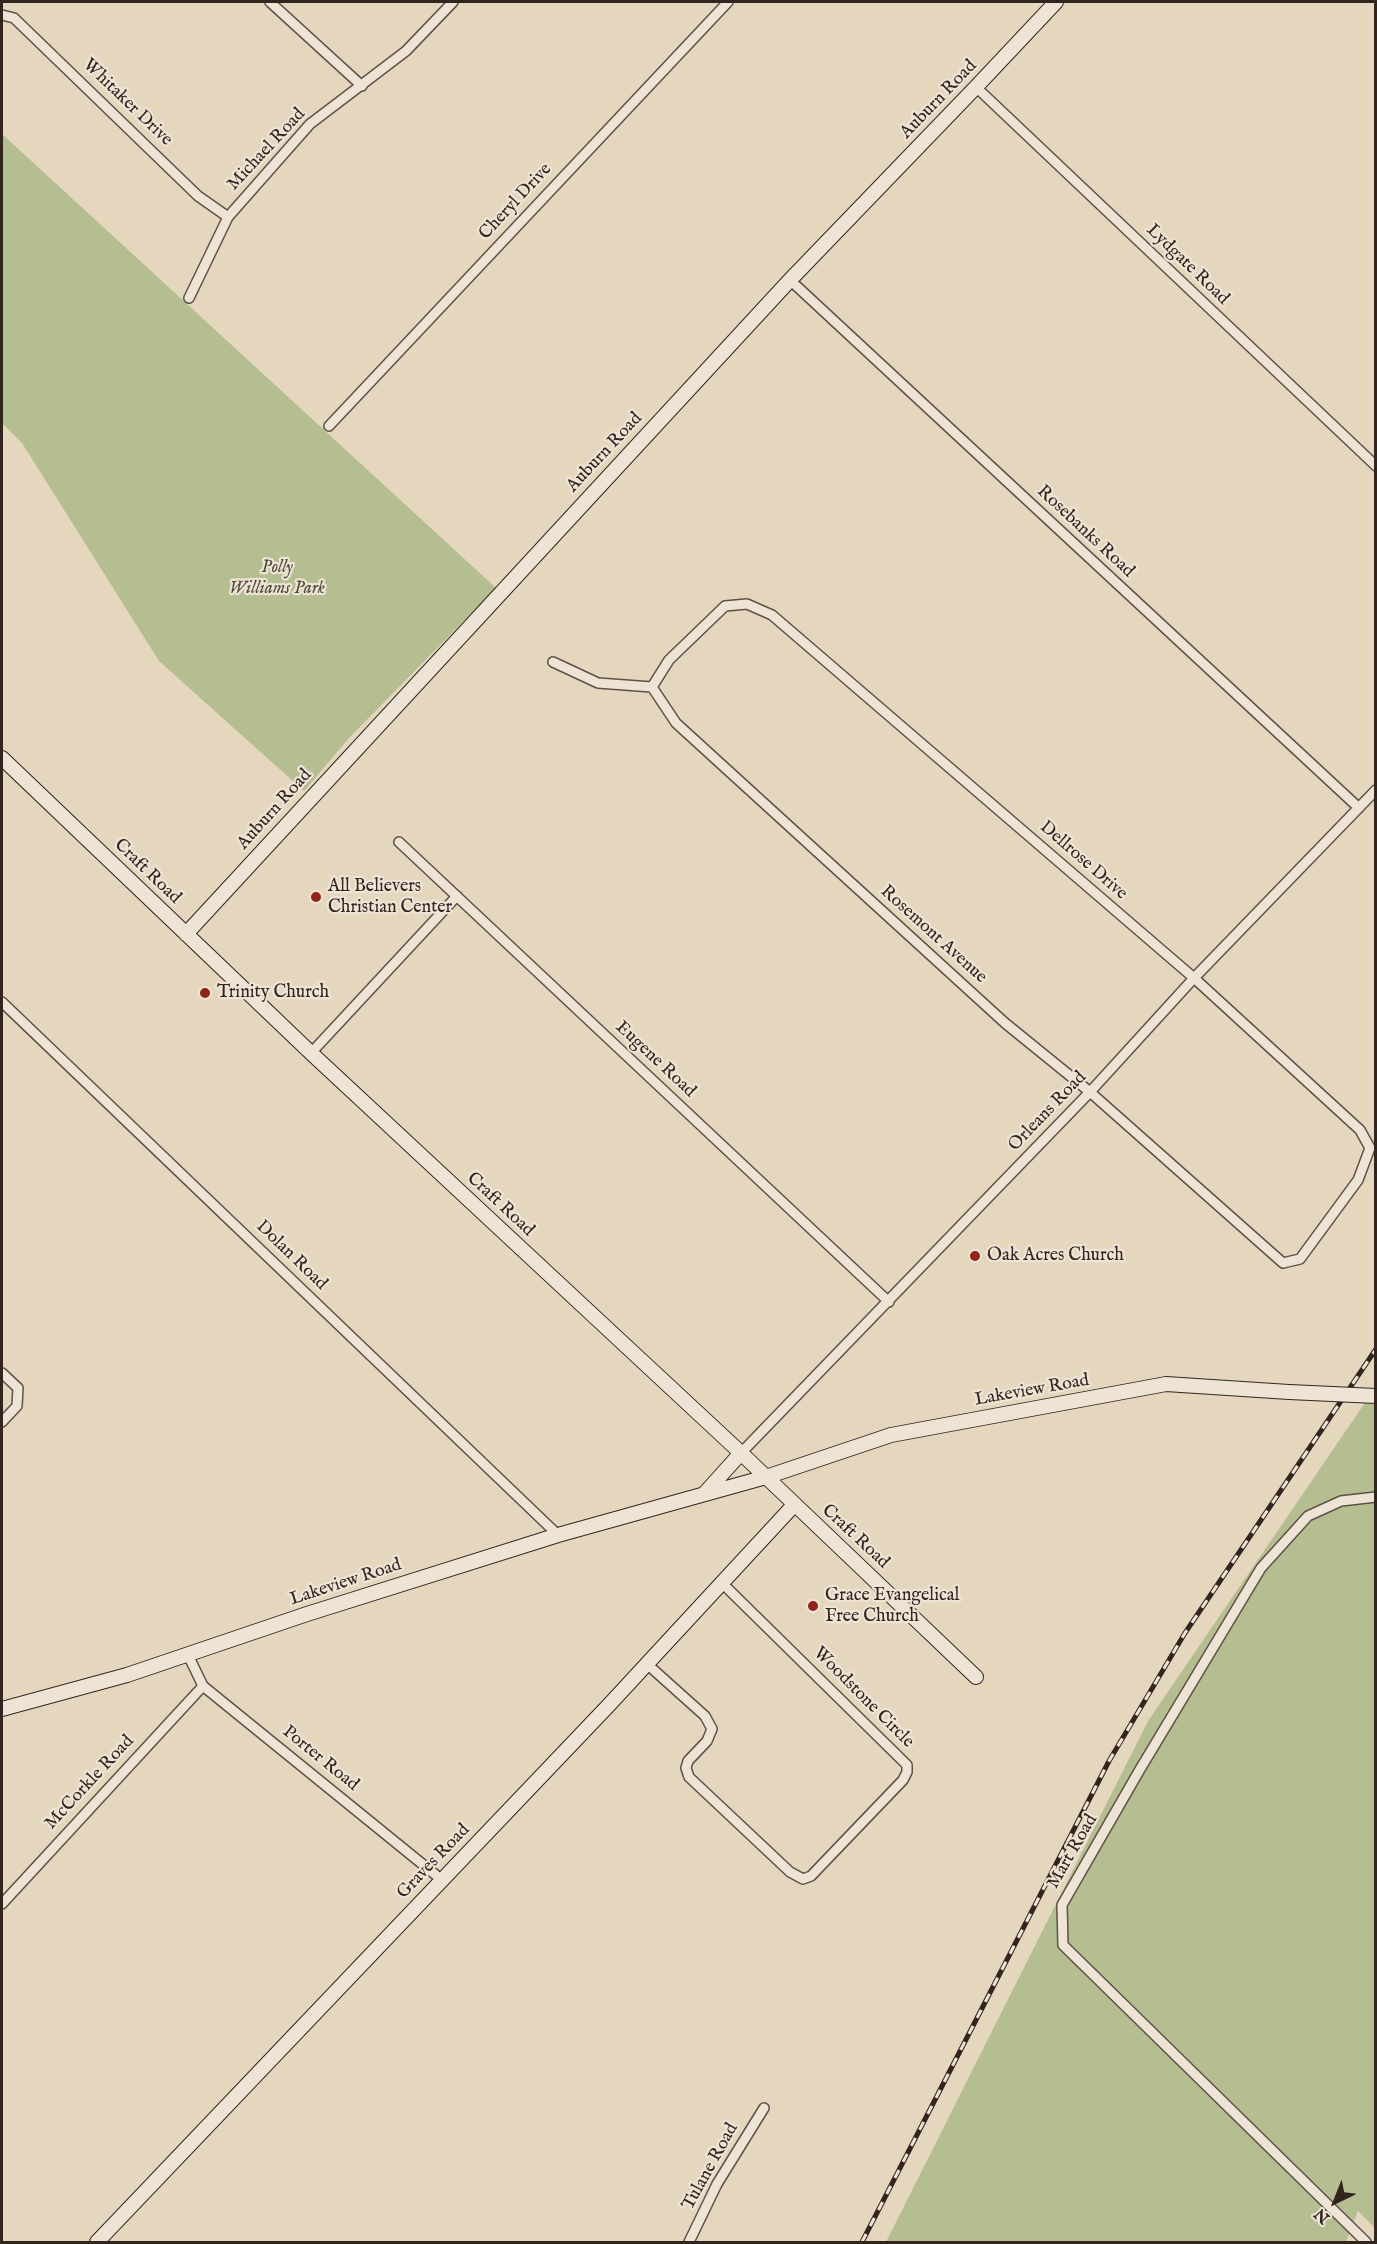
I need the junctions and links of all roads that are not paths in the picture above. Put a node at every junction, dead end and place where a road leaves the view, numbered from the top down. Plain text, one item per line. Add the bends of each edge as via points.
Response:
1 (270, 2) edge
2 (453, 2) edge
3 (728, 2) edge
4 (1056, 2) edge
5 (2, 15) edge
6 (362, 86) junction
7 (976, 87) junction
8 (228, 217) junction
9 (790, 280) junction
10 (189, 298) dead end
11 (329, 426) dead end
12 (1376, 466) edge
13 (553, 662) dead end
14 (652, 687) junction
15 (2, 758) edge
16 (1376, 790) edge
17 (1359, 808) junction
18 (399, 842) dead end
19 (458, 897) junction
20 (186, 934) junction
21 (1194, 978) junction
22 (2, 1002) edge
23 (311, 1053) junction
24 (1090, 1092) junction
25 (1283, 1263) joint
26 (889, 1302) junction
27 (2, 1373) edge
28 (1376, 1396) edge
29 (2, 1422) edge
30 (741, 1454) junction
31 (766, 1477) junction
32 (704, 1494) junction
33 (1376, 1497) edge
34 (794, 1505) junction
35 (558, 1535) junction
36 (723, 1584) junction
37 (188, 1654) junction
38 (647, 1664) junction
39 (976, 1677) dead end
40 (203, 1686) junction
41 (2, 1709) edge
42 (442, 1880) junction
43 (2, 1904) edge
44 (764, 2108) dead end
45 (97, 2242) edge
46 (688, 2242) edge
47 (1366, 2242) edge

1 - 6 street
2 - 6 street, Michael Road via 406,51
3 - 11 street, Cheryl Drive
4 - 7 street, Auburn Road
5 - 8 street, Whitaker Drive via 14,18 198,196
6 - 8 street, Michael Road via 310,124
7 - 9 street, Auburn Road
7 - 12 street, Lydgate Road
8 - 10 street, Michael Road
9 - 17 street, Rosebanks Road
9 - 20 street, Auburn Road
13 - 14 street via 598,683
14 - 21 street, Dellrose Drive via 669,660 725,606 747,604 772,615
14 - 24 street, Rosemont Avenue via 675,723 1005,1023
15 - 20 street, Craft Road
16 - 17 street, Orleans Road
17 - 21 street, Orleans Road
18 - 19 street, Eugene Road
19 - 23 street
19 - 26 street, Eugene Road
20 - 23 street, Craft Road
21 - 24 street, Orleans Road
21 - 25 street, Dellrose Drive via 1360,1130 1370,1148 1358,1180 1307,1250 1300,1259
22 - 35 street, Dolan Road
23 - 30 street, Craft Road
24 - 25 street, Rosemont Avenue
24 - 26 street, Orleans Road
26 - 30 street, Orleans Road
27 - 29 street via 18,1389 17,1406
28 - 31 street, Lakeview Road, bridge via 1166,1384 891,1435
30 - 31 street, Craft Road
30 - 32 street, Lakeview Road
31 - 32 street, Lakeview Road
31 - 34 street, Craft Road
32 - 35 street, Lakeview Road
33 - 47 street, Mart Road via 1341,1502 1308,1516 1261,1568 1062,1905 1063,1945
34 - 36 street, Graves Road
34 - 39 street, Craft Road
35 - 37 street, Lakeview Road
36 - 38 street, Graves Road
36 - 38 street, Woodstone Circle via 907,1765 903,1780 811,1876 803,1879 790,1872 689,1777 688,1761 712,1729 705,1716
37 - 40 street, Porter Road
37 - 41 street, Lakeview Road
38 - 42 street, Graves Road
40 - 42 street, Porter Road
40 - 43 street, McCorkle Road
42 - 45 street, Graves Road
44 - 46 street, Tulane Road via 717,2184

